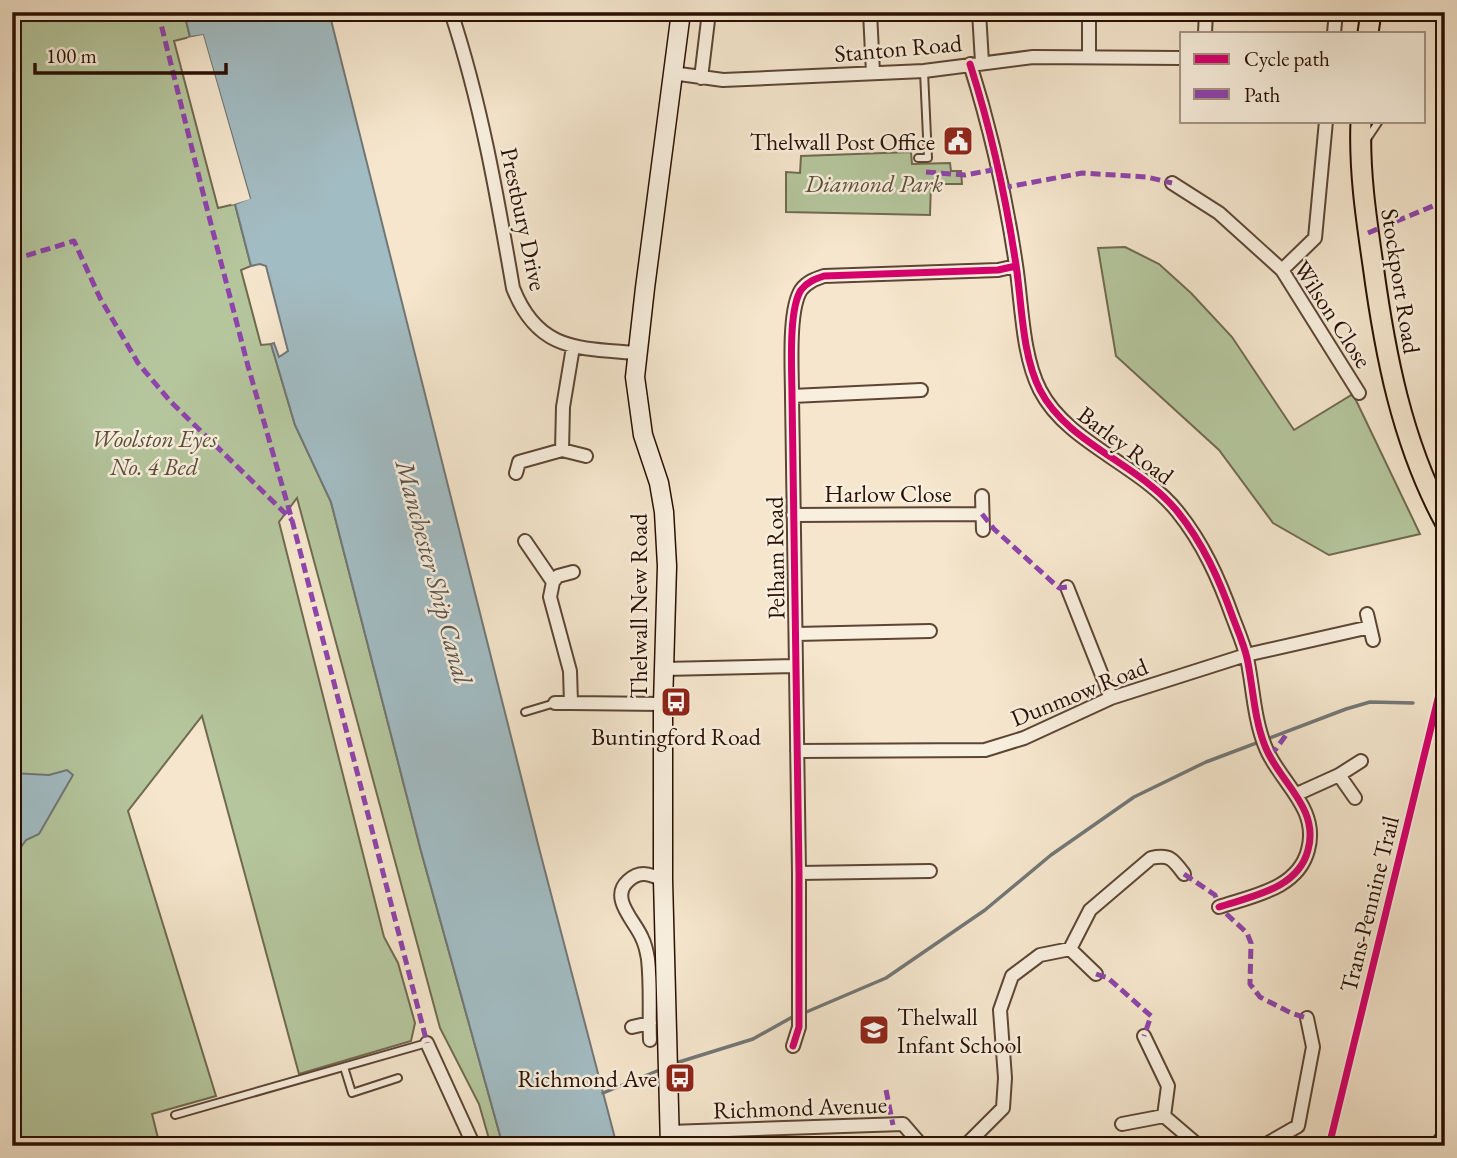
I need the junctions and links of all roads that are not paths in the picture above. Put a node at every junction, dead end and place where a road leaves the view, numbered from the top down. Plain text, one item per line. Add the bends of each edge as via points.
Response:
1 (451, 12) edge
2 (681, 12) edge
3 (709, 12) edge
4 (870, 12) edge
5 (979, 12) edge
6 (1089, 12) edge
7 (1206, 12) edge
8 (1336, 12) edge
9 (1371, 12) edge
10 (1205, 32) edge
11 (1334, 32) edge
12 (1368, 32) edge
13 (1089, 56) junction
14 (1180, 58) edge
15 (976, 63) junction
16 (924, 71) junction
17 (672, 73) junction
18 (873, 73) junction
19 (701, 78) junction
20 (1326, 122) edge
21 (1361, 122) edge
22 (1378, 122) edge
23 (1360, 150) junction
24 (918, 158) dead end
25 (1172, 183) dead end
26 (1016, 266) junction
27 (1282, 270) junction
28 (573, 347) junction
29 (637, 353) junction
30 (921, 390) dead end
31 (1359, 393) dead end
32 (792, 396) junction
33 (562, 450) junction
34 (586, 456) dead end
35 (516, 462) dead end
36 (982, 496) dead end
37 (982, 514) junction
38 (793, 515) junction
39 (1445, 522) edge
40 (983, 530) dead end
41 (526, 541) dead end
42 (573, 572) dead end
43 (553, 582) junction
44 (1067, 587) dead end
45 (1367, 614) dead end
46 (930, 631) dead end
47 (796, 634) junction
48 (1246, 655) junction
49 (795, 666) junction
50 (664, 669) junction
51 (1111, 698) junction
52 (555, 703) joint
53 (571, 703) junction
54 (663, 704) junction
55 (525, 712) dead end
56 (797, 751) junction
57 (1361, 761) dead end
58 (1339, 775) junction
59 (1297, 794) junction
60 (1354, 797) dead end
61 (930, 871) dead end
62 (799, 873) junction
63 (1184, 874) dead end
64 (663, 880) junction
65 (1219, 907) dead end
66 (1070, 949) junction
67 (1096, 974) dead end
68 (1307, 1018) dead end
69 (650, 1023) junction
70 (632, 1027) dead end
71 (1144, 1036) dead end
72 (650, 1040) dead end
73 (427, 1043) joint
74 (793, 1046) dead end
75 (344, 1067) junction
76 (397, 1078) dead end
77 (175, 1115) dead end
78 (1164, 1116) junction
79 (1122, 1124) dead end
80 (1445, 1134) edge
81 (670, 1139) edge
82 (910, 1139) edge
83 (474, 1146) edge
84 (922, 1146) edge
85 (965, 1146) edge
86 (1199, 1146) edge
87 (1262, 1146) edge
88 (1435, 1146) edge

1 - 28 street, Prestbury Drive via 486,139 513,288 538,328
2 - 17 main road, Thelwall New Road
3 - 19 street
4 - 18 street
5 - 15 street, Barley Road
6 - 13 street
7 - 10 street
8 - 11 street
9 - 12 main road
13 - 14 street, Stanton Road
13 - 15 street, Stanton Road
15 - 16 street, Stanton Road
15 - 26 street, Barley Road
16 - 18 street, Stanton Road
16 - 24 lane via 928,158
17 - 19 street
17 - 29 main road, Thelwall New Road
18 - 19 street, Stanton Road
20 - 27 street via 1315,238
21 - 23 main road, Stockport Road
22 - 23 lane
23 - 39 main road, Stockport Road via 1374,272 1395,390 1417,462
25 - 27 street, Wilson Close via 1219,213
26 - 32 street, Pelham Road via 812,280 802,288 795,305
26 - 48 street, Barley Road via 1027,349 1038,388 1055,415 1149,483 1176,509 1219,577
27 - 31 street, Wilson Close
28 - 29 street, Prestbury Drive
28 - 33 street via 563,407
29 - 50 main road, Thelwall New Road via 635,377 643,435 664,512
30 - 32 street
32 - 38 street, Pelham Road
33 - 34 street
33 - 35 street
36 - 37 street, Harlow Close
37 - 38 street, Harlow Close
37 - 40 street, Harlow Close
38 - 47 street, Pelham Road
41 - 43 street
42 - 43 street
43 - 53 street via 550,597 570,671
44 - 51 street
45 - 48 street, Dunmow Road via 1371,634
46 - 47 street
47 - 49 street, Pelham Road
48 - 51 street, Dunmow Road
48 - 59 street, Barley Road via 1265,747
49 - 50 street
49 - 56 street, Pelham Road
50 - 54 main road, Thelwall New Road
51 - 56 street, Dunmow Road via 1024,738 985,750
52 - 53 street
52 - 55 lane
53 - 54 street
54 - 64 main road, Thelwall New Road
56 - 62 street, Pelham Road
57 - 58 street
58 - 59 street
58 - 60 street
59 - 65 street, Barley Road via 1308,827 1309,848 1303,864 1271,890
61 - 62 street
62 - 74 street, Pelham Road via 799,1023
63 - 66 street via 1173,860 1151,858 1090,910
64 - 69 street via 647,873 634,876 621,896 648,957
64 - 81 main road, Thelwall New Road
66 - 67 street
66 - 85 street via 1040,955 1012,976 1000,1010 1003,1108
68 - 87 street via 1313,1048 1298,1126
69 - 70 street
69 - 72 street
71 - 78 street via 1168,1086
73 - 75 lane
73 - 83 street
75 - 76 lane via 352,1093
75 - 77 lane
78 - 79 street
78 - 86 street
80 - 88 street
81 - 82 street, Richmond Avenue via 904,1124
82 - 84 street, Richmond Avenue

